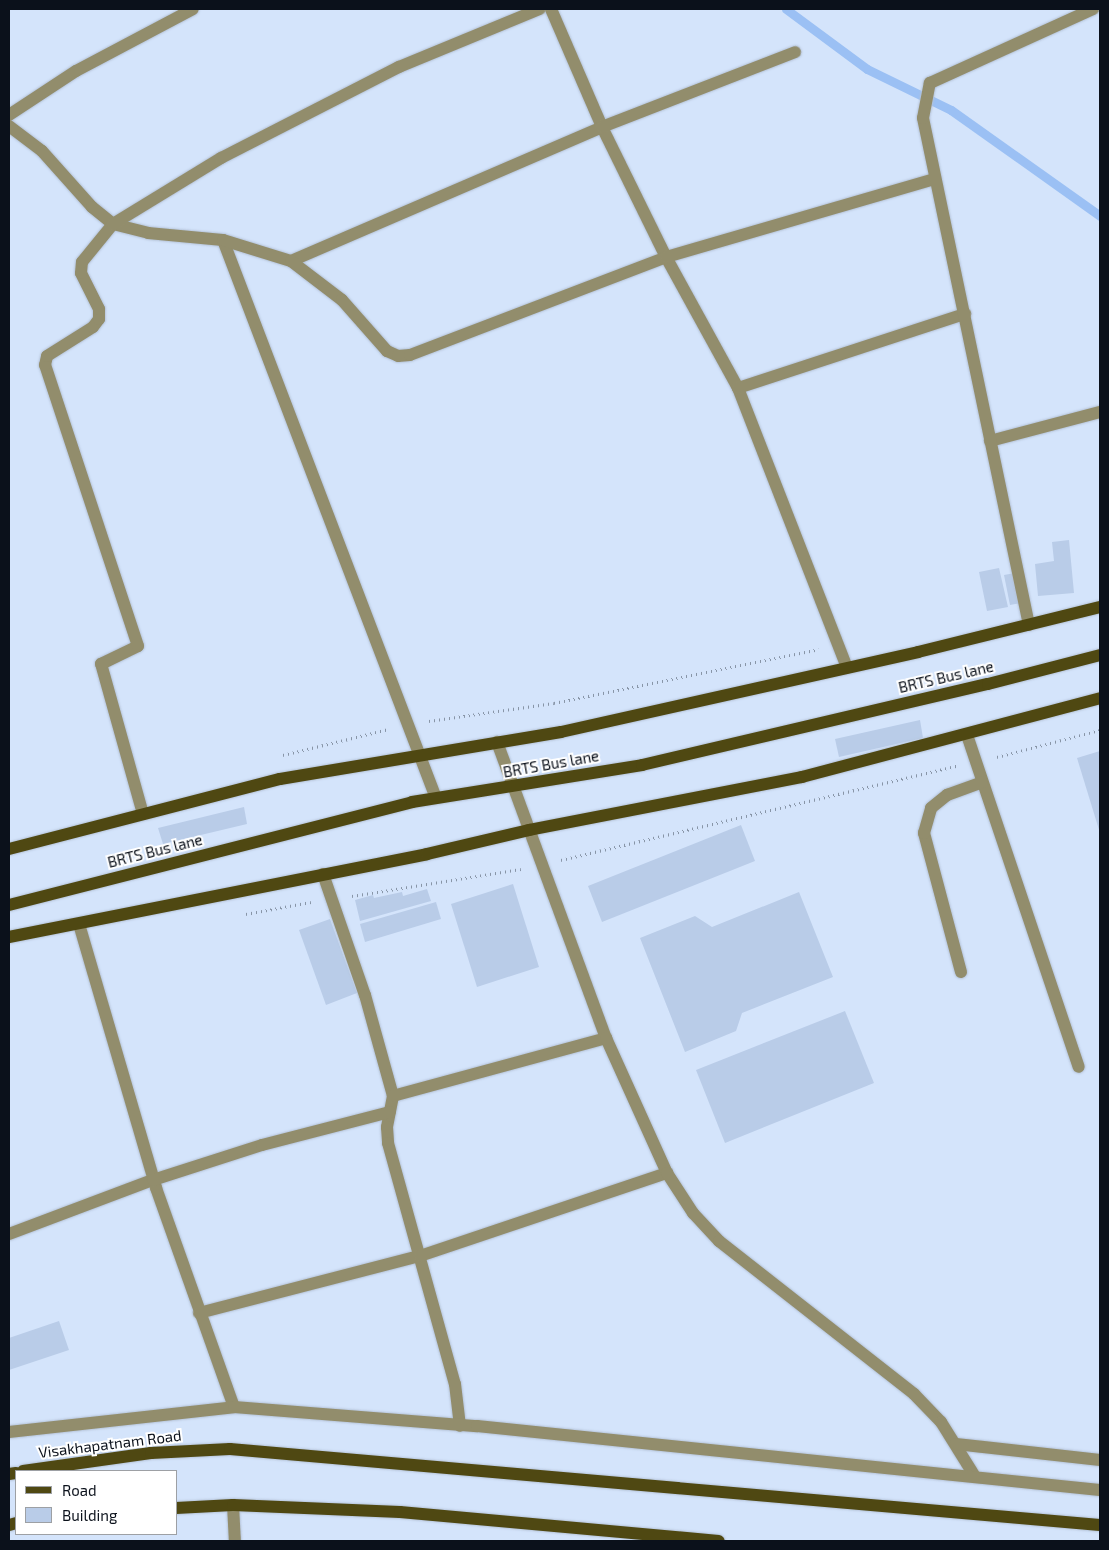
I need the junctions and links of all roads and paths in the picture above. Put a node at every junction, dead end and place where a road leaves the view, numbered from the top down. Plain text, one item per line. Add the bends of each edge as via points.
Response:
1 (193, 9) edge
2 (540, 9) edge
3 (550, 9) edge
4 (1093, 9) edge
5 (795, 52) dead end
6 (9, 116) edge
7 (9, 126) edge
8 (602, 126) junction
9 (934, 179) junction
10 (113, 224) junction
11 (223, 240) junction
12 (666, 257) junction
13 (291, 262) junction
14 (965, 314) junction
15 (738, 388) junction
16 (1100, 412) edge
17 (990, 441) junction
18 (1100, 607) edge
19 (1028, 625) junction
20 (840, 645) junction
21 (1100, 655) edge
22 (847, 667) junction
23 (1100, 698) edge
24 (410, 724) junction
25 (967, 735) junction
26 (497, 742) junction
27 (420, 753) junction
28 (279, 756) dead end
29 (982, 782) junction
30 (513, 788) junction
31 (436, 798) junction
32 (143, 814) junction
33 (529, 830) junction
34 (9, 849) edge
35 (323, 874) junction
36 (9, 906) edge
37 (79, 924) junction
38 (9, 937) edge
39 (961, 972) dead end
40 (606, 1038) junction
41 (1079, 1068) dead end
42 (393, 1096) junction
43 (390, 1112) junction
44 (667, 1173) junction
45 (153, 1180) junction
46 (9, 1234) edge
47 (420, 1256) junction
48 (198, 1313) junction
49 (234, 1407) junction
50 (460, 1426) junction
51 (9, 1432) edge
52 (956, 1444) junction
53 (1100, 1460) edge
54 (30, 1470) edge
55 (974, 1475) junction
56 (1100, 1490) edge
57 (234, 1505) junction
58 (178, 1508) edge
59 (1100, 1525) edge
60 (235, 1541) edge
61 (718, 1541) edge

1 - 6 street via 76,71
2 - 10 street via 399,67 221,158
3 - 8 street
4 - 9 street via 930,83 924,118
5 - 8 street
7 - 10 street via 42,151 92,207
8 - 12 street
8 - 13 street
9 - 12 street
9 - 14 street
10 - 11 street via 148,233
10 - 32 street via 82,262 81,272 99,309 99,319 93,327 47,356 45,365 138,646 101,664
11 - 13 street
11 - 24 street
12 - 13 street via 410,355 398,356 387,351 342,300
12 - 15 street
14 - 15 street
14 - 17 street
15 - 20 street
16 - 17 street
17 - 19 street
18 - 19 main road
19 - 22 main road
20 - 22 street
20 - 24 path via 554,703
21 - 30 main road, BRTS Bus lane via 642,765
22 - 26 main road via 561,732
23 - 25 main road
24 - 27 street
24 - 28 path
25 - 29 street
25 - 33 main road via 802,777
26 - 27 main road
26 - 30 street
27 - 31 street
27 - 32 main road via 280,779
29 - 39 street via 947,795 931,808 924,833
29 - 41 street
30 - 31 main road, BRTS Bus lane
30 - 33 street
31 - 36 main road, BRTS Bus lane via 402,804
32 - 34 main road
33 - 35 main road
33 - 40 street
35 - 37 main road
35 - 42 street via 365,995
37 - 38 main road
37 - 45 street
40 - 42 street
40 - 44 street
42 - 43 street
43 - 45 street via 262,1145
43 - 47 street via 388,1143
44 - 47 street
44 - 52 street via 693,1213 719,1242 914,1394 941,1422
45 - 46 street
45 - 48 street
47 - 48 street
47 - 50 street via 455,1384
48 - 49 street
49 - 50 street
49 - 51 street
50 - 55 street via 822,1464
52 - 53 street
52 - 55 street
54 - 59 main road, Visakhapatnam Road via 151,1453 230,1450
55 - 56 street
57 - 58 main road
57 - 60 street
57 - 61 main road via 400,1512

